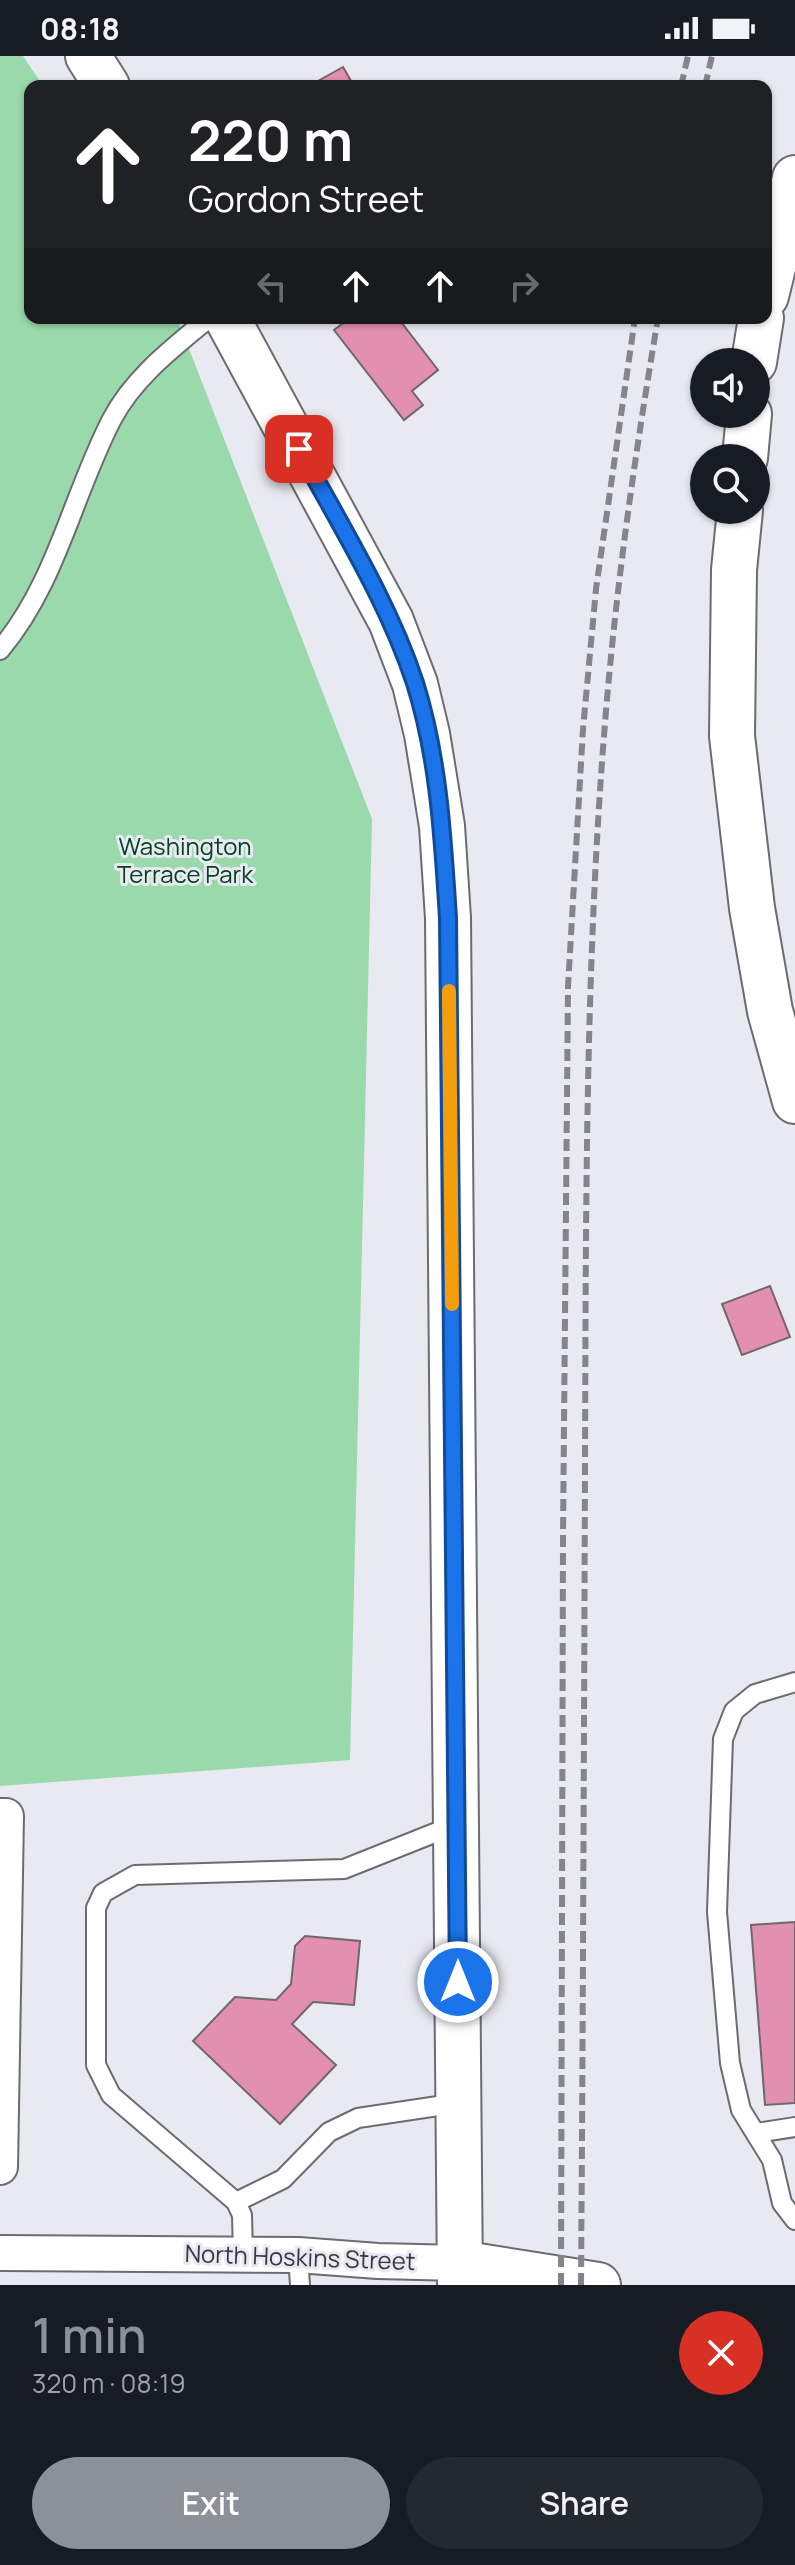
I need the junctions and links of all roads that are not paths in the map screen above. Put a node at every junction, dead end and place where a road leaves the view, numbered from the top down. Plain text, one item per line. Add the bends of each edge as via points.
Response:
1 (88, 56) edge
2 (103, 80) edge
3 (795, 178) edge
4 (772, 272) edge
5 (202, 324) edge
6 (230, 324) edge
7 (760, 324) edge
8 (756, 348) edge
9 (739, 524) edge
10 (0, 650) edge
11 (795, 1101) edge
12 (795, 1682) edge
13 (0, 1816) edge
14 (457, 1824) junction
15 (458, 2103) junction
16 (795, 2127) edge
17 (756, 2133) junction
18 (0, 2167) edge
19 (236, 2202) junction
20 (795, 2220) edge
21 (0, 2253) edge
22 (243, 2255) junction
23 (299, 2270) edge
24 (460, 2274) edge
25 (598, 2285) edge

1 - 2 street
3 - 4 street
5 - 10 lane via 140,379 113,418 33,606
6 - 14 street via 391,621 415,684 442,826 448,918
7 - 8 street
9 - 11 street via 732,736 767,996
12 - 17 lane via 755,1694 734,1711 723,1739 718,1927 730,2063 741,2110
13 - 18 street via 6,1816
14 - 15 street
14 - 19 lane via 344,1869 135,1875 103,1893 96,1908 96,2065 111,2095
15 - 19 lane via 358,2118 329,2132 283,2179
15 - 24 street
16 - 17 lane
17 - 20 lane via 772,2160 782,2203
19 - 22 lane via 242,2215
21 - 22 street, North Hoskins Street
22 - 23 street, North Hoskins Street
23 - 24 street, North Hoskins Street via 378,2261
24 - 25 street, North Hoskins Street

